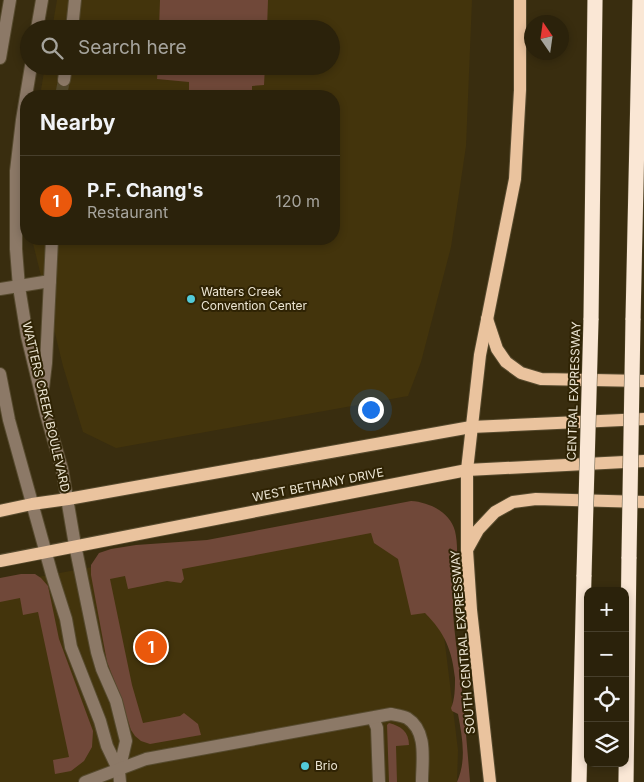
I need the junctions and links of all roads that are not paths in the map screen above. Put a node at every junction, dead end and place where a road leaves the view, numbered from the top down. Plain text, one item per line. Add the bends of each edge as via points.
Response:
1 (10, 0) edge
2 (42, 0) edge
3 (75, 0) edge
4 (520, 0) edge
5 (595, 0) edge
6 (640, 0) edge
7 (39, 20) edge
8 (73, 20) edge
9 (0, 58) edge
10 (641, 58) edge
11 (30, 75) edge
12 (65, 75) edge
13 (64, 80) tunnel mouth
14 (27, 90) edge
15 (20, 137) edge
16 (52, 245) edge
17 (50, 281) junction
18 (19, 287) junction
19 (0, 289) edge
20 (487, 317) junction
21 (0, 374) edge
22 (644, 381) edge
23 (42, 396) junction
24 (644, 419) edge
25 (471, 427) junction
26 (644, 461) edge
27 (467, 470) junction
28 (68, 499) junction
29 (644, 502) edge
30 (32, 504) junction
31 (0, 511) edge
32 (75, 545) junction
33 (467, 550) junction
34 (45, 553) junction
35 (0, 561) edge
36 (373, 718) junction
37 (119, 776) edge
38 (85, 782) edge
39 (379, 782) edge
40 (422, 782) edge
41 (490, 782) edge
42 (579, 782) edge
43 (626, 782) edge

1 - 9 street
2 - 7 street
3 - 8 street
4 - 20 main road via 520,90 515,179
5 - 42 highway, CENTRAL EXPRESSWAY, bridge via 591,320
6 - 10 highway
10 - 43 highway, bridge via 628,556
11 - 14 street, WATTERS CREEK BOULEVARD
12 - 13 street
15 - 18 street, WATTERS CREEK BOULEVARD via 16,171
16 - 17 street
17 - 18 street
17 - 23 street
18 - 19 street
18 - 23 street, WATTERS CREEK BOULEVARD
20 - 22 main road via 497,350 521,373 540,379
20 - 25 main road, SOUTH CENTRAL EXPRESSWAY
21 - 30 street
23 - 28 street, WATTERS CREEK BOULEVARD
24 - 25 main road
25 - 27 main road, SOUTH CENTRAL EXPRESSWAY
25 - 28 main road
26 - 27 main road, WEST BETHANY DRIVE
27 - 32 main road, WEST BETHANY DRIVE
27 - 33 main road, SOUTH CENTRAL EXPRESSWAY
28 - 30 main road
28 - 32 street, WATTERS CREEK BOULEVARD
29 - 33 main road via 536,499 512,502 489,518
30 - 31 main road
30 - 34 street
32 - 34 main road, WEST BETHANY DRIVE
32 - 37 street, WATTERS CREEK BOULEVARD via 97,652 116,701 126,741
33 - 41 main road, SOUTH CENTRAL EXPRESSWAY
34 - 35 main road, WEST BETHANY DRIVE
34 - 37 street via 72,647
36 - 37 street via 146,759
36 - 39 street via 377,728
36 - 40 street via 391,714 406,718 419,729
37 - 38 street

